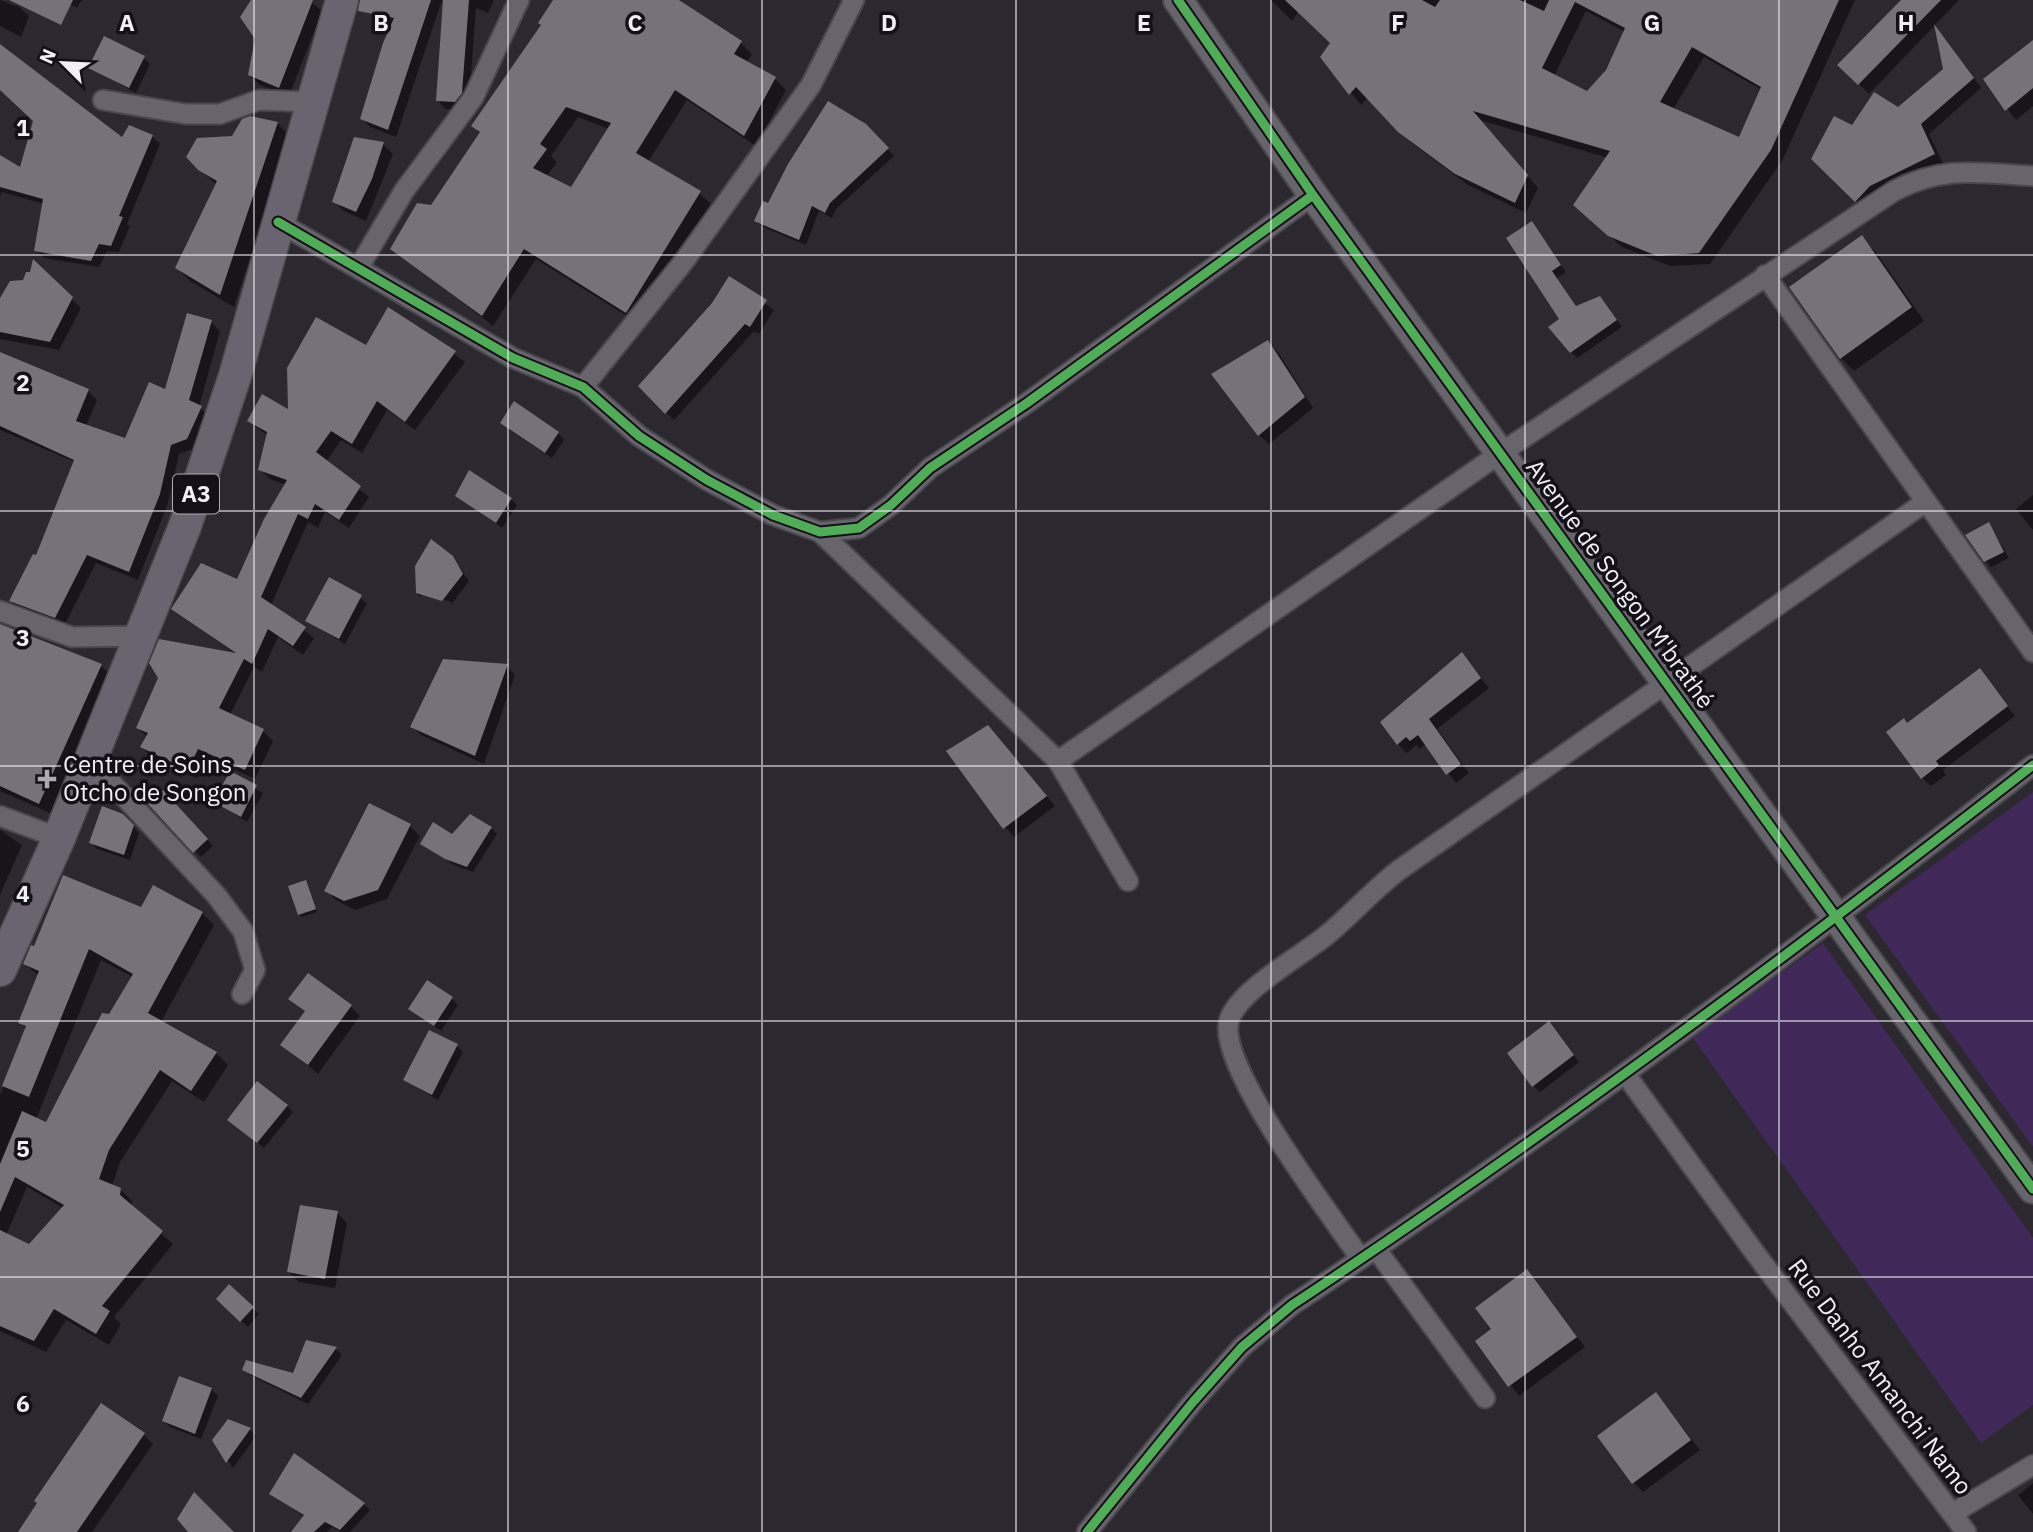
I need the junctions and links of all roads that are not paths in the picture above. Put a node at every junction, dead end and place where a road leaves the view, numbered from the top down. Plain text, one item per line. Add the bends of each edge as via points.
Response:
1 (342, 0) edge
2 (519, 0) edge
3 (854, 0) edge
4 (1178, 0) edge
5 (103, 100) dead end
6 (312, 103) junction
7 (2033, 176) edge
8 (1313, 195) junction
9 (278, 222) junction
10 (359, 267) junction
11 (1765, 275) junction
12 (583, 387) junction
13 (1502, 452) junction
14 (1924, 503) junction
15 (820, 532) junction
16 (0, 611) edge
17 (143, 636) junction
18 (2033, 652) edge
19 (1666, 681) junction
20 (91, 761) junction
21 (1058, 761) junction
22 (2033, 765) edge
23 (0, 816) edge
24 (59, 838) junction
25 (1128, 881) dead end
26 (1837, 917) junction
27 (0, 970) edge
28 (242, 994) dead end
29 (1626, 1075) junction
30 (2033, 1189) edge
31 (1368, 1254) junction
32 (1485, 1398) dead end
33 (2033, 1465) edge
34 (1953, 1513) junction
35 (1087, 1532) edge
36 (1966, 1532) edge

1 - 6 main road, A3
2 - 10 street via 472,98 404,191
3 - 12 street via 811,85 685,260
4 - 8 street, Avenue de Songon M'brathé
5 - 6 street via 186,114 220,114 259,100
6 - 9 main road, A3
7 - 11 street via 1950,172 1922,177
8 - 13 street, Avenue de Songon M'brathé
8 - 15 street via 930,468 859,528
9 - 10 street
9 - 17 main road, A3 via 235,376
10 - 12 street via 513,358
11 - 13 street
11 - 14 street
12 - 15 street via 639,436 707,480 773,515
13 - 19 street, Avenue de Songon M'brathé
13 - 21 street
14 - 18 street
14 - 19 street
15 - 21 street
16 - 17 street via 72,637
17 - 20 main road, A3
19 - 26 street, Avenue de Songon M'brathé
19 - 31 street via 1399,870 1329,934 1242,1000 1229,1019 1226,1036 1254,1097
20 - 24 main road, A3
20 - 28 street via 216,895 243,931 255,970
21 - 25 street
22 - 26 street
23 - 24 street
24 - 27 main road, A3
26 - 29 street
26 - 30 street, Avenue de Songon M'brathé
29 - 31 street
29 - 34 street, Rue Danho Amanchi Namo
31 - 32 street
31 - 35 street via 1292,1305 1242,1347
33 - 34 street
34 - 36 street, Rue Danho Amanchi Namo

